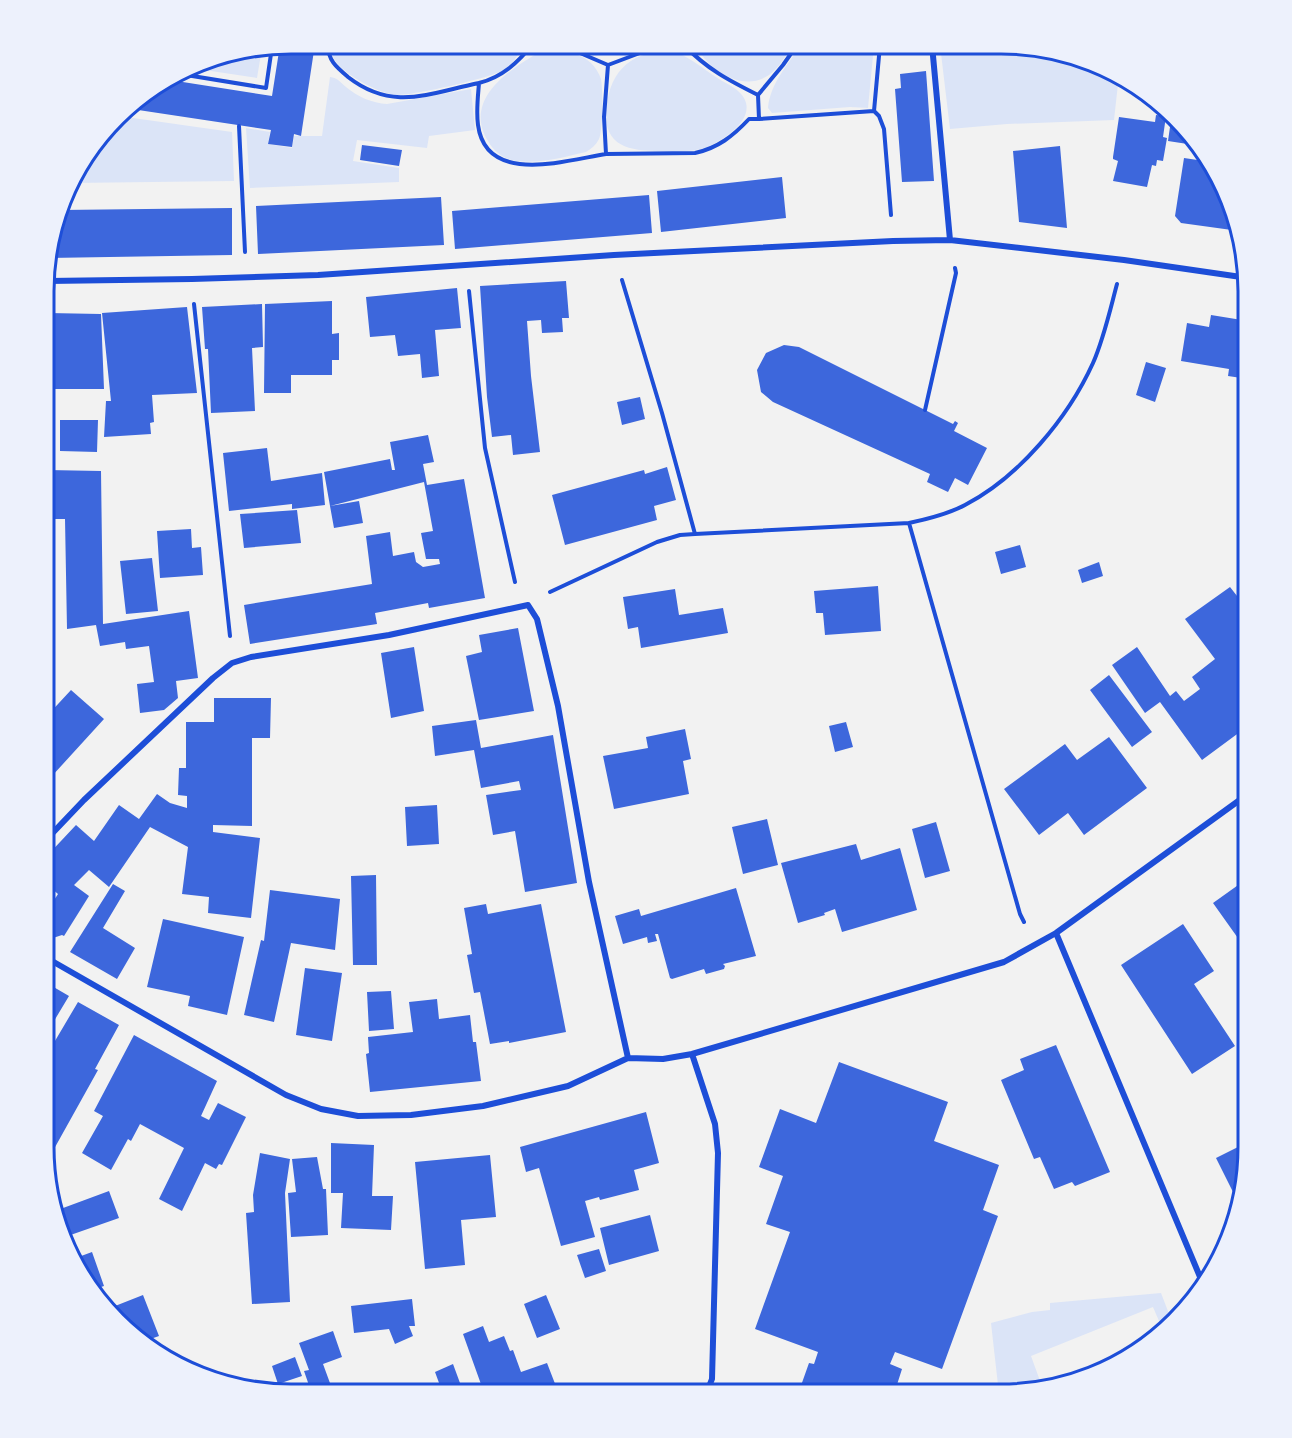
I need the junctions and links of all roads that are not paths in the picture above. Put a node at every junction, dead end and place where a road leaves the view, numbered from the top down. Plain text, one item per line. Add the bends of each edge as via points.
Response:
1 (933, 54) edge
2 (950, 240) junction
3 (1237, 276) edge
4 (55, 280) edge
5 (1238, 801) edge
6 (54, 832) edge
7 (1056, 933) junction
8 (54, 962) edge
9 (692, 1054) junction
10 (628, 1058) junction
11 (1200, 1276) edge
12 (710, 1384) edge

1 - 2 street
2 - 3 street
2 - 4 street via 246,277
5 - 7 street
6 - 10 street via 232,663 528,605 537,620 558,706
7 - 9 street via 1004,962
7 - 11 street
8 - 10 street via 286,1095 321,1109 358,1116 483,1106 568,1086
9 - 10 street via 663,1059
9 - 12 street via 715,1124 718,1152

